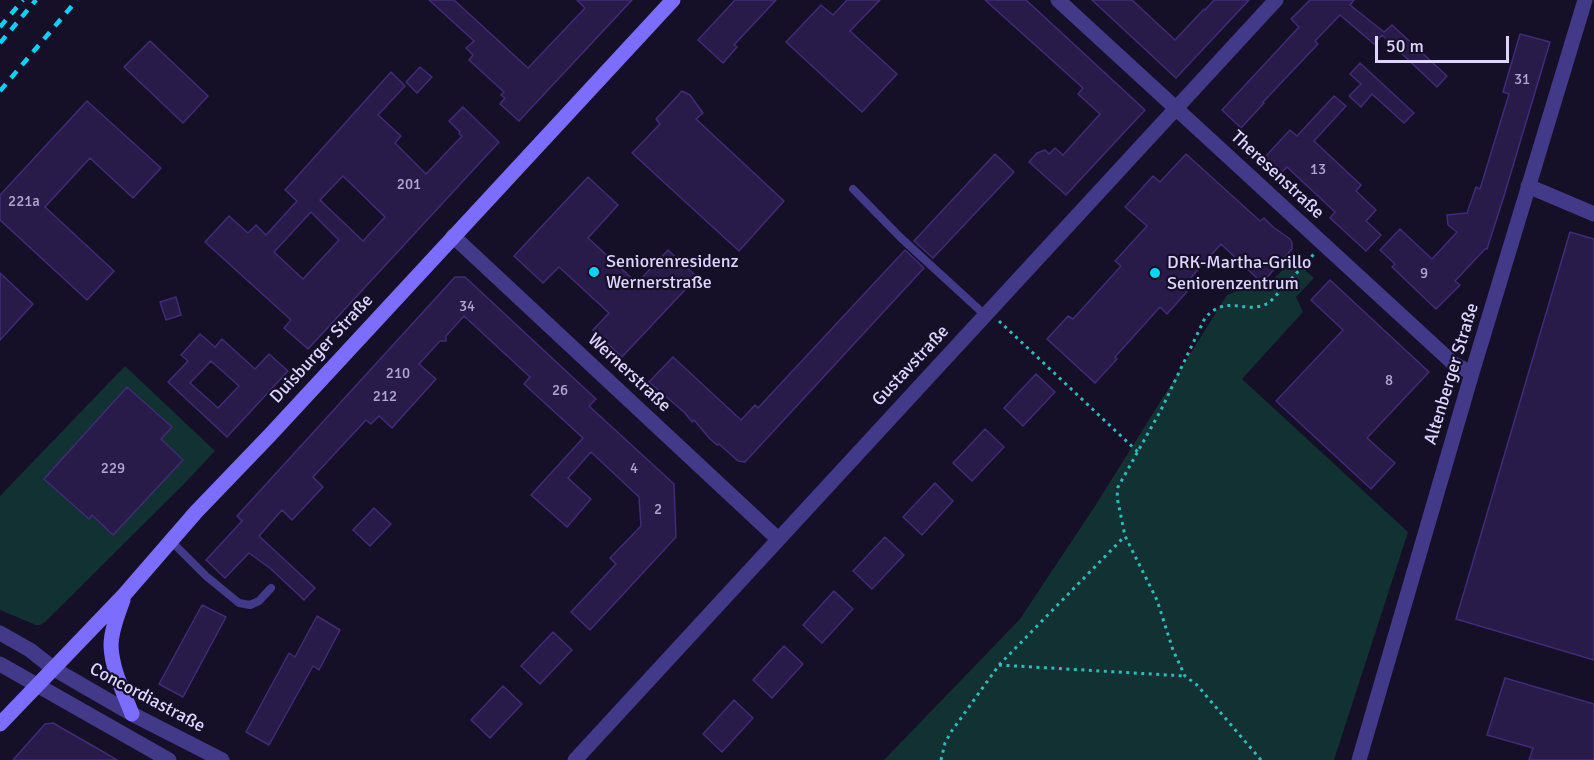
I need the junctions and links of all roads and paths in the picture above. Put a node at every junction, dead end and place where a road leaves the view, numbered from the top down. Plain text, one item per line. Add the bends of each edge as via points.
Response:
1 (673, 0) edge
2 (1058, 0) edge
3 (1276, 0) edge
4 (1585, 0) edge
5 (1176, 109) junction
6 (1528, 186) junction
7 (853, 189) dead end
8 (1594, 214) edge
9 (453, 236) junction
10 (1323, 244) junction
11 (988, 313) junction
12 (1472, 373) junction
13 (1138, 452) junction
14 (1125, 536) junction
15 (778, 539) junction
16 (171, 541) junction
17 (272, 588) dead end
18 (124, 595) junction
19 (0, 633) edge
20 (0, 664) edge
21 (999, 665) junction
22 (54, 669) junction
23 (1185, 676) junction
24 (37, 686) junction
25 (132, 714) junction
26 (0, 724) edge
27 (169, 760) edge
28 (222, 760) edge
29 (575, 760) edge
30 (941, 760) edge
31 (1261, 760) edge
32 (1359, 760) edge

1 - 9 main road, Duisburger Straße
2 - 5 street, Theresenstraße
3 - 5 street, Gustavstraße
4 - 6 street, Altenberger Straße
5 - 10 street, Theresenstraße
5 - 11 street, Gustavstraße
6 - 8 street
6 - 12 street, Altenberger Straße
7 - 11 lane via 901,238
9 - 15 street, Wernerstraße
9 - 16 main road, Duisburger Straße
10 - 12 street, Theresenstraße via 1454,364
10 - 13 path via 1270,302 1254,308 1229,304 1211,311
11 - 13 path
11 - 15 street, Gustavstraße
12 - 32 street, Altenberger Straße
13 - 14 path via 1118,487
14 - 21 path
14 - 23 path via 1157,600
15 - 29 street, Gustavstraße
16 - 17 lane via 239,603 259,601
16 - 18 main road, Duisburger Straße
18 - 22 main road, Duisburger Straße
18 - 25 main road via 111,644 116,674
19 - 22 street, Concordiastraße
20 - 24 street
21 - 23 path
21 - 30 path via 951,732
22 - 24 main road, Duisburger Straße
22 - 25 street, Concordiastraße
23 - 31 path
24 - 26 main road, Duisburger Straße
24 - 27 street
25 - 28 street, Concordiastraße

